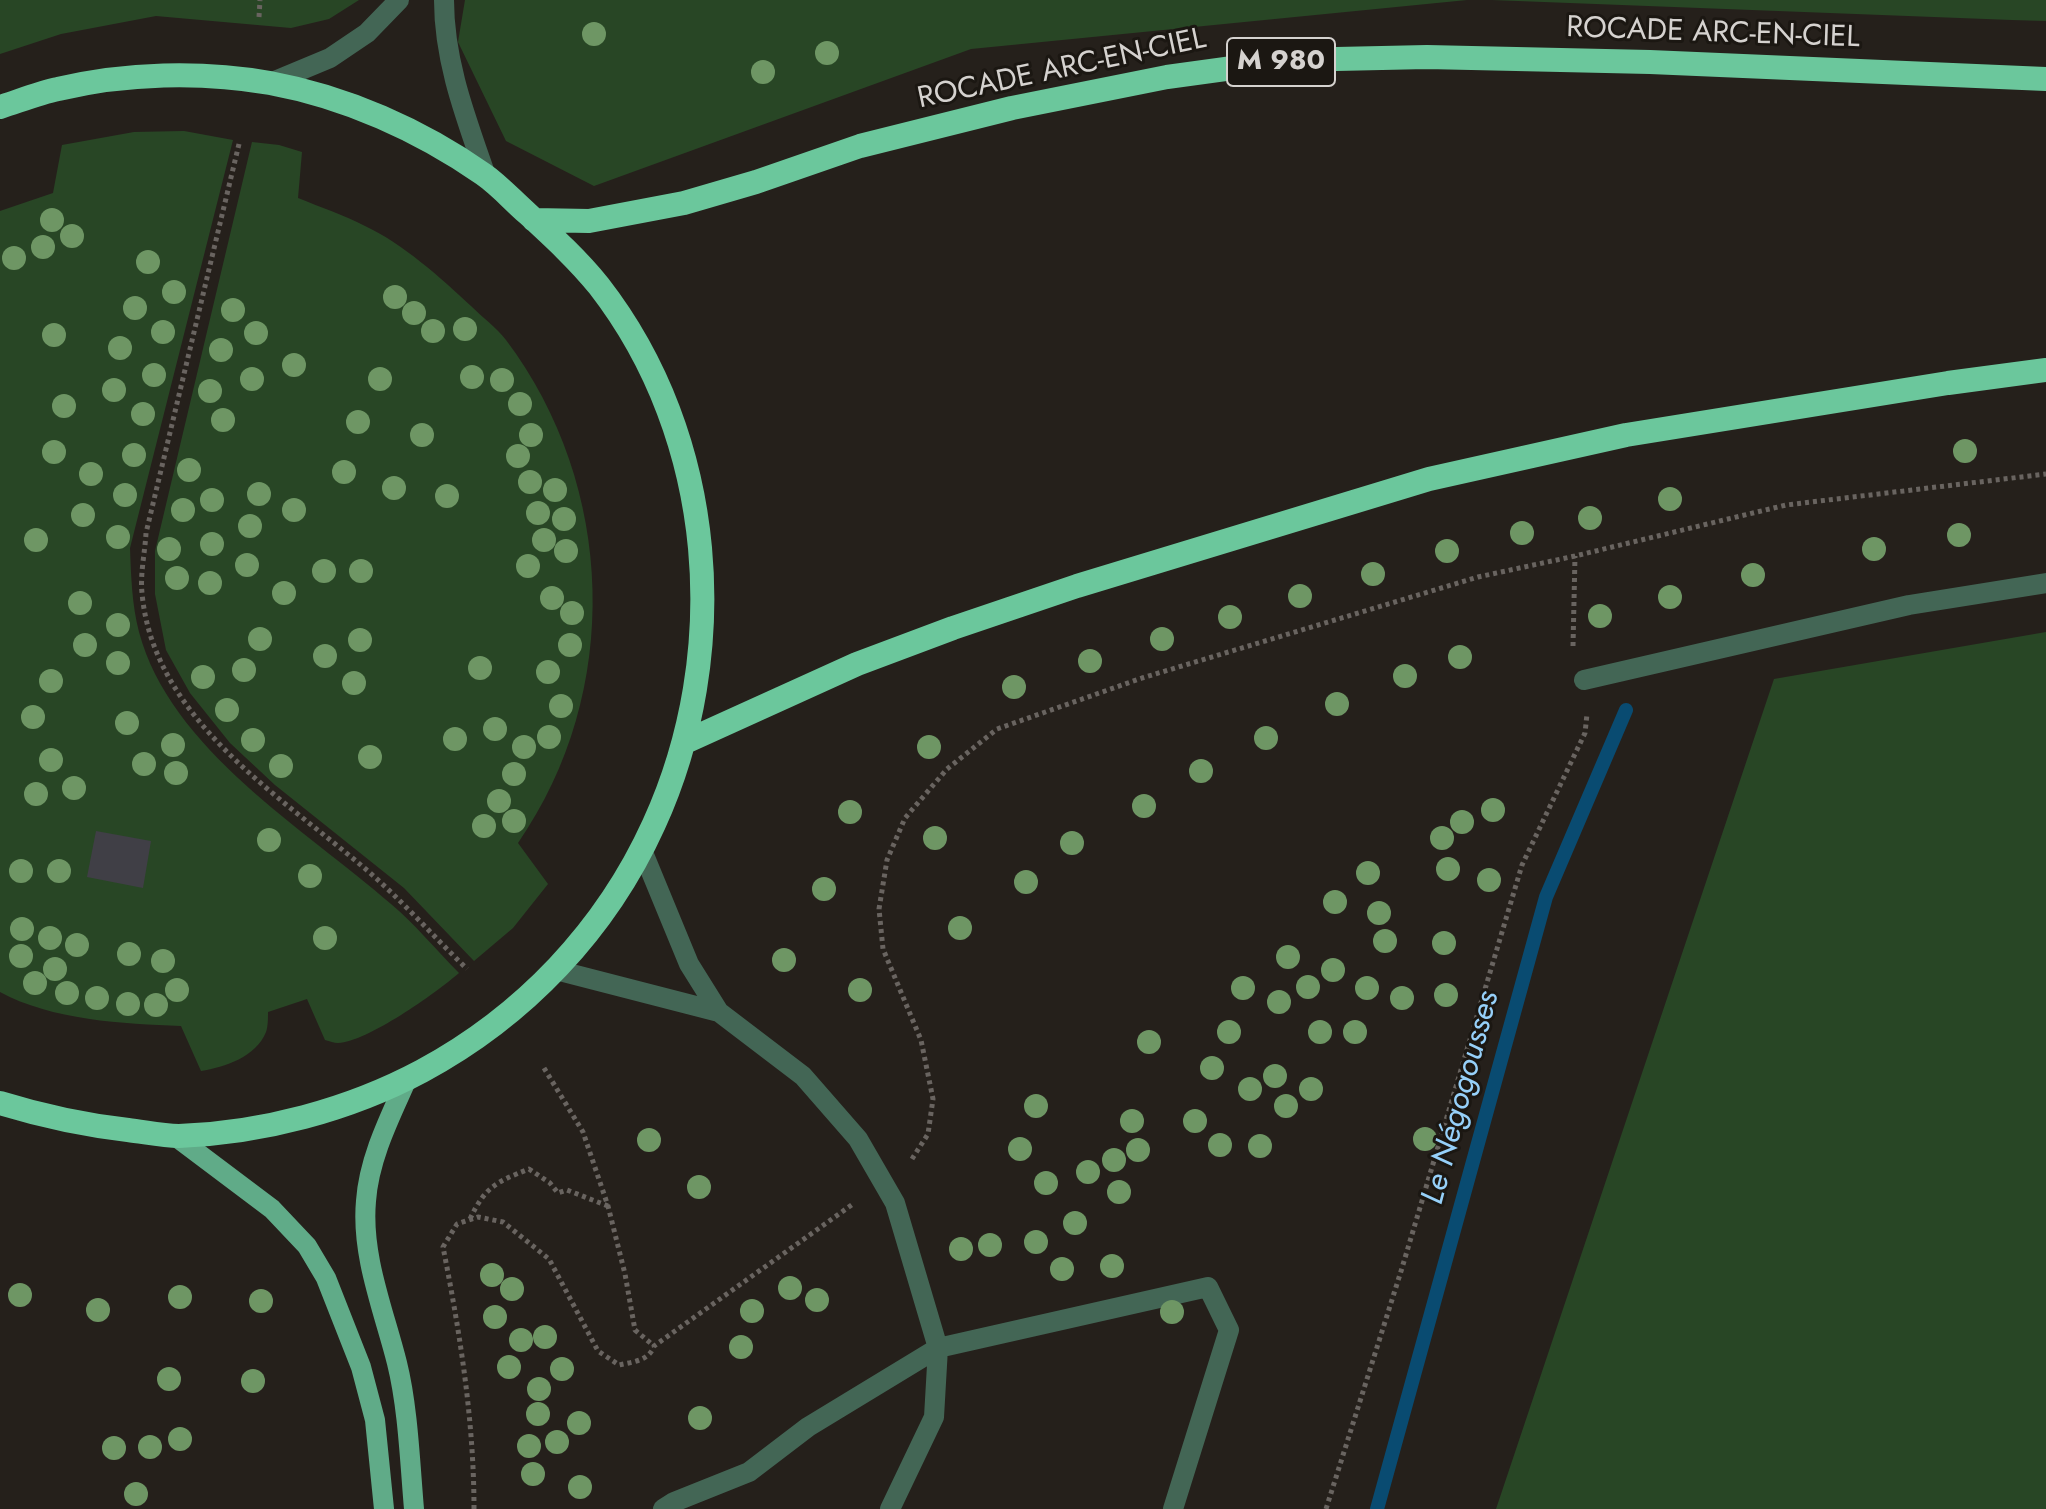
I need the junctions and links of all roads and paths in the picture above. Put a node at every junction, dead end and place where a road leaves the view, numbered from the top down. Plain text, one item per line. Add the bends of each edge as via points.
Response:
1 (260, 0) edge
2 (399, 0) edge
3 (444, 0) edge
4 (259, 17) dead end
5 (2046, 79) edge
6 (270, 83) junction
7 (0, 107) edge
8 (239, 144) dead end
9 (486, 176) junction
10 (534, 220) junction
11 (2046, 370) edge
12 (2046, 474) edge
13 (1575, 556) junction
14 (2046, 583) edge
15 (1584, 680) junction
16 (685, 742) junction
17 (642, 850) junction
18 (467, 969) dead end
19 (556, 970) junction
20 (719, 1012) junction
21 (544, 1068) dead end
22 (407, 1079) junction
23 (0, 1103) edge
24 (175, 1136) junction
25 (884, 1182) junction
26 (608, 1206) junction
27 (469, 1220) junction
28 (654, 1346) junction
29 (938, 1348) junction
30 (384, 1509) edge
31 (414, 1509) edge
32 (474, 1509) edge
33 (663, 1509) edge
34 (890, 1509) edge
35 (1173, 1509) edge
36 (1326, 1509) edge

1 - 4 path
2 - 6 street via 367,33 330,58
3 - 9 street via 448,58
5 - 10 highway, ROCADE ARC-EN-CIEL / M 980 via 1650,62 1291,60 1167,77 1012,108 860,146 684,203 589,221
6 - 7 highway via 200,76 128,78 58,89
6 - 9 highway via 347,103 419,134
8 - 18 path via 146,533 142,593 151,635 170,679 243,769 365,868
9 - 10 highway
10 - 16 highway via 571,255 618,314 655,381 678,439 702,560 698,682
11 - 16 highway via 1626,435 1429,479 953,628 857,664
12 - 13 path via 1786,505
13 - 15 path via 1573,645
13 - 25 path via 1478,577 1142,678 997,729 947,769 905,818 887,860 879,909 883,949 921,1040 933,1099 928,1134 910,1161
14 - 15 street via 1909,605
15 - 36 path via 1585,733 1522,865
16 - 17 highway
17 - 19 highway via 603,913
17 - 20 street via 689,964
19 - 20 street
19 - 22 highway via 486,1031
20 - 25 street via 803,1076 858,1139
21 - 26 path via 583,1132
22 - 24 highway via 304,1117
22 - 31 main road via 381,1137 365,1200 367,1243 398,1366
23 - 24 highway via 90,1126
24 - 30 main road via 272,1209 307,1246 326,1278 361,1367 375,1420
25 - 28 path
25 - 29 street
26 - 27 path via 567,1190 558,1193 529,1169 502,1179 480,1196
26 - 28 path via 635,1330
27 - 28 path via 503,1222 549,1259 598,1351 619,1365 642,1359
27 - 32 path via 457,1224 443,1247 465,1380
29 - 33 street via 808,1427 749,1472
29 - 34 street via 934,1417
29 - 35 street via 1208,1287 1229,1330

